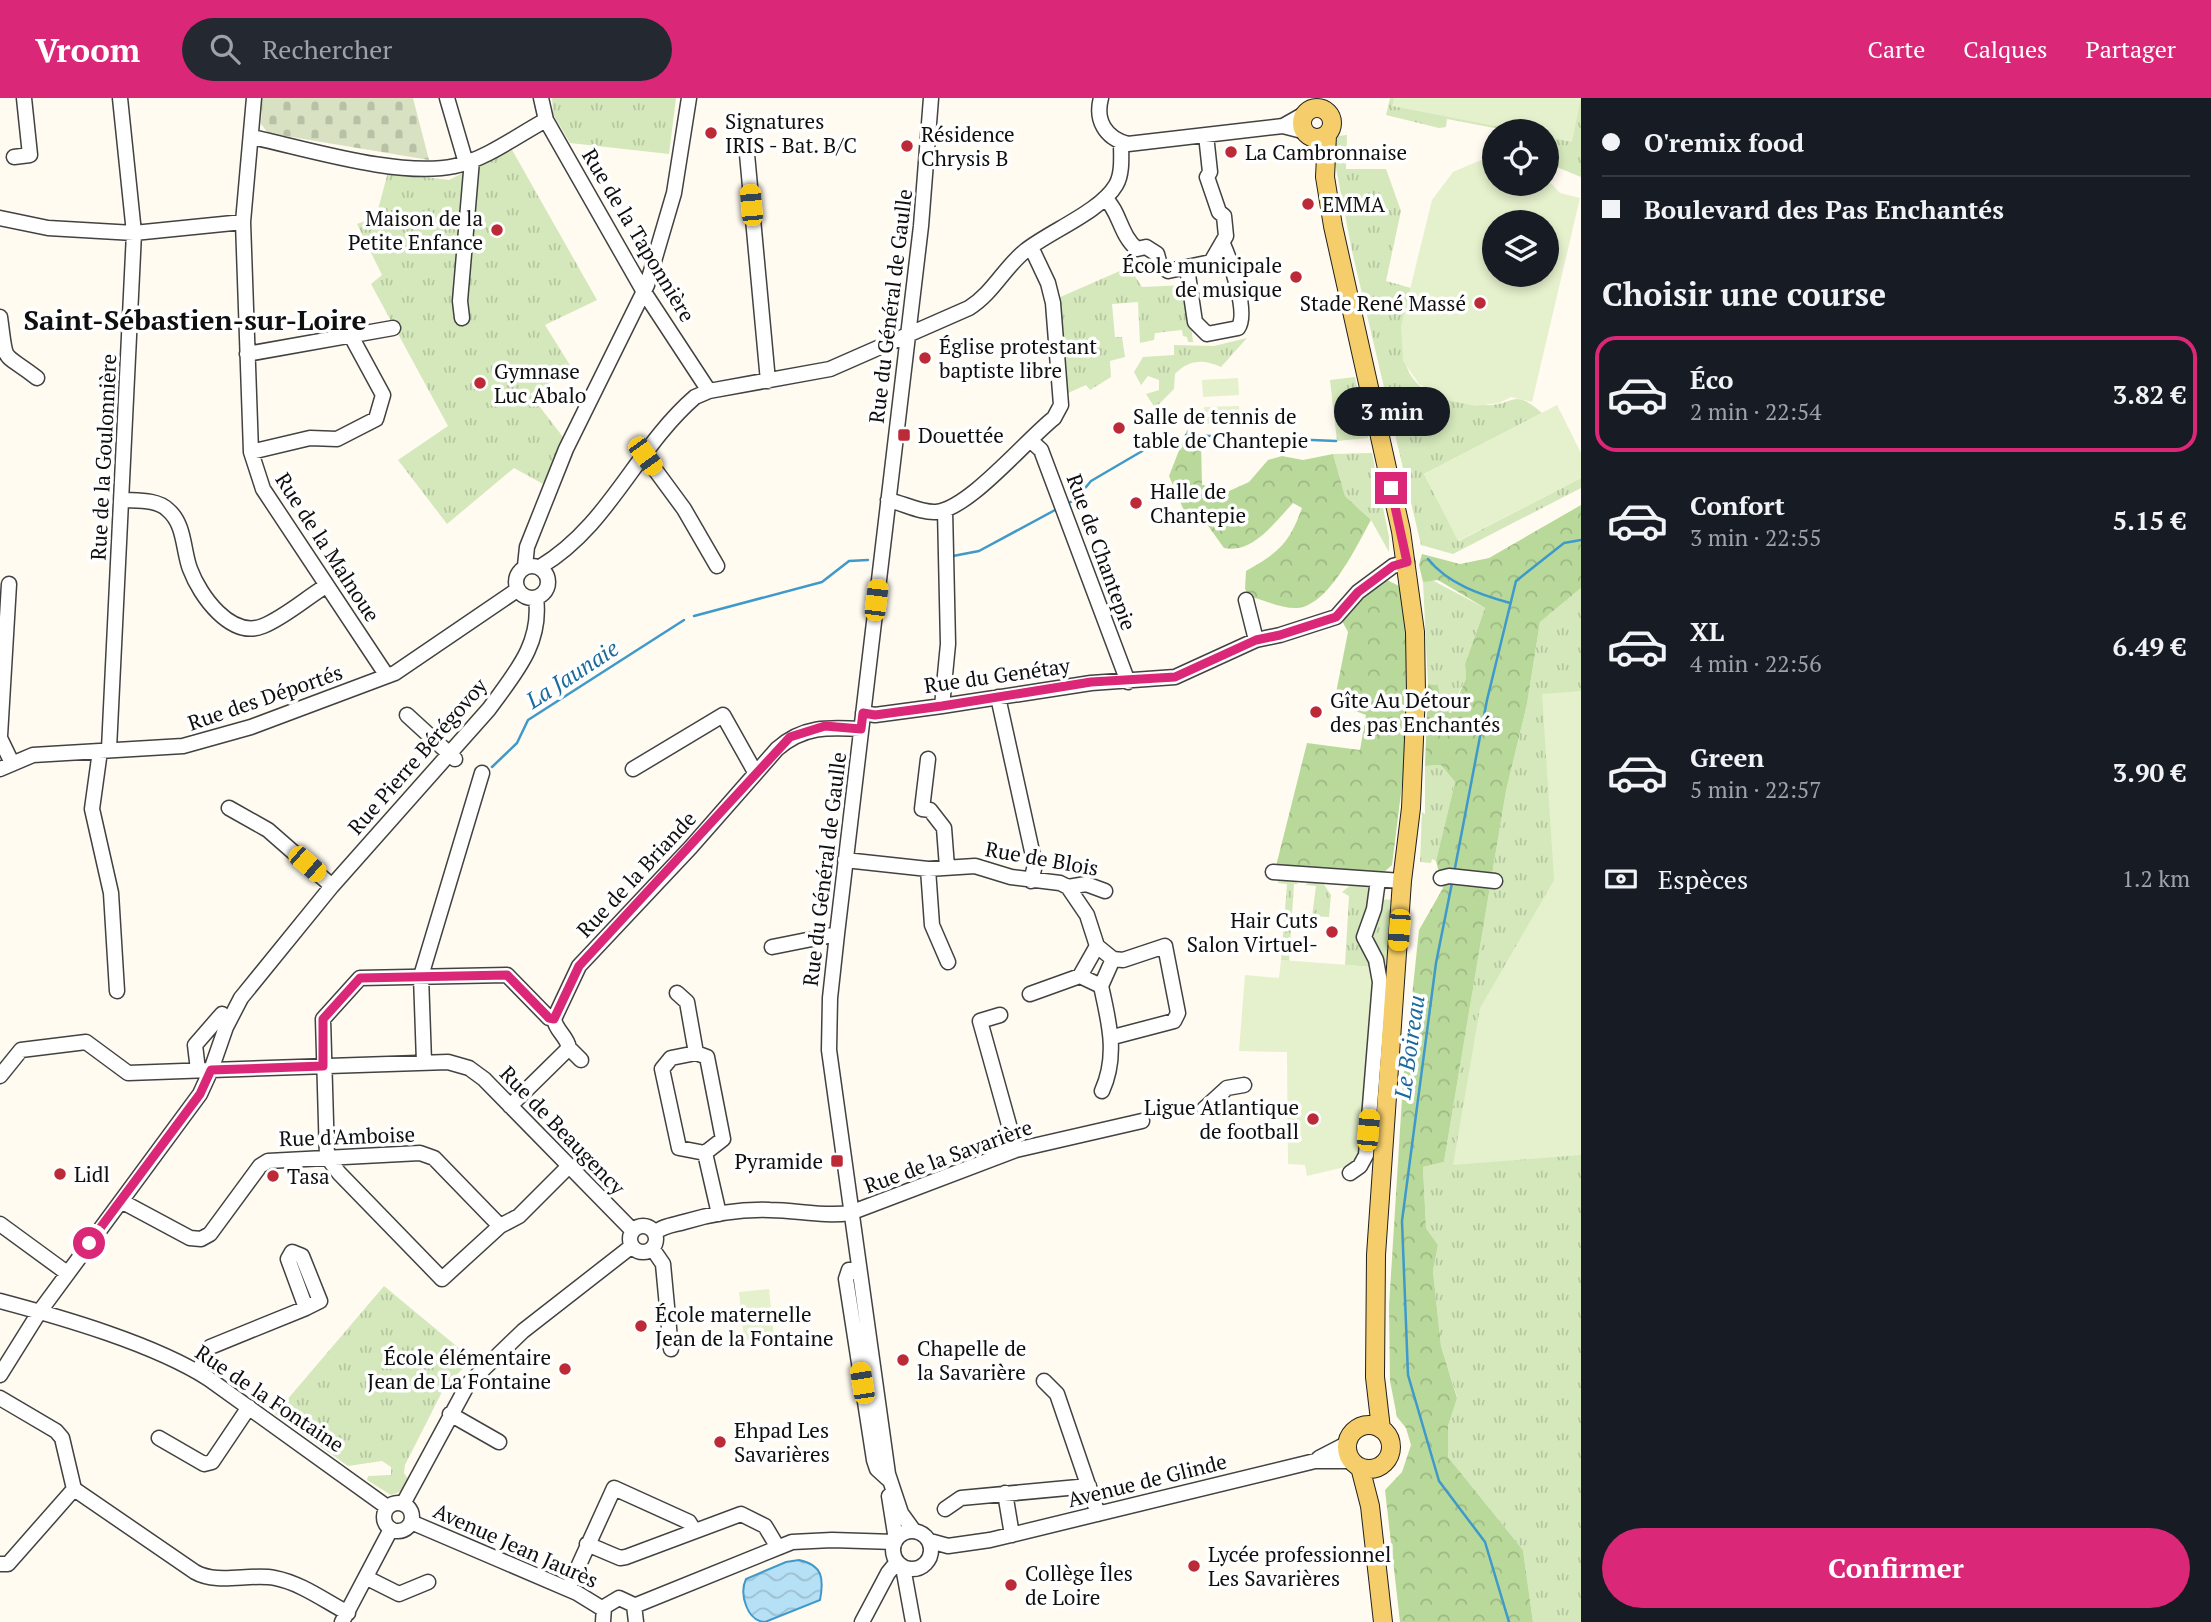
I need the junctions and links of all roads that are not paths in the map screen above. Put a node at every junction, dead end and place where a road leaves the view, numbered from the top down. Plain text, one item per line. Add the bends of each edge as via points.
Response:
1 (24, 98) edge
2 (120, 98) edge
3 (254, 98) edge
4 (447, 98) edge
5 (541, 98) edge
6 (689, 98) edge
7 (931, 98) edge
8 (1101, 98) edge
9 (1325, 105) edge
10 (1309, 107) edge
11 (546, 120) junction
12 (1283, 126) junction
13 (1206, 135) junction
14 (1315, 135) junction
15 (252, 137) junction
16 (1121, 142) junction
17 (747, 155) dead end
18 (14, 157) dead end
19 (469, 161) junction
20 (1105, 198) junction
21 (0, 218) edge
22 (243, 222) junction
23 (134, 233) junction
24 (1223, 244) junction
25 (1031, 247) junction
26 (1187, 268) junction
27 (644, 292) junction
28 (0, 317) edge
29 (463, 318) dead end
30 (393, 328) dead end
31 (907, 334) junction
32 (351, 336) junction
33 (247, 354) junction
34 (37, 378) dead end
35 (768, 381) junction
36 (709, 391) junction
37 (1030, 440) junction
38 (251, 452) junction
39 (645, 456) junction
40 (122, 500) junction
41 (888, 500) junction
42 (944, 510) junction
43 (1407, 562) junction
44 (525, 566) junction
45 (717, 566) dead end
46 (544, 573) junction
47 (9, 584) dead end
48 (326, 586) junction
49 (517, 590) junction
50 (536, 598) junction
51 (1245, 600) dead end
52 (1256, 640) junction
53 (387, 676) junction
54 (1128, 682) junction
55 (1, 696) edge
56 (998, 697) junction
57 (942, 706) junction
58 (863, 713) junction
59 (407, 715) dead end
60 (861, 729) junction
61 (0, 737) edge
62 (105, 750) junction
63 (753, 751) dead end
64 (452, 757) junction
65 (928, 760) dead end
66 (6, 766) edge
67 (633, 769) dead end
68 (758, 769) junction
69 (482, 773) dead end
70 (229, 808) dead end
71 (845, 859) junction
72 (947, 867) junction
73 (928, 869) junction
74 (1273, 872) dead end
75 (1445, 877) dead end
76 (1489, 879) dead end
77 (1378, 880) junction
78 (1031, 881) junction
79 (1402, 881) junction
80 (332, 886) junction
81 (1068, 887) junction
82 (1105, 891) dead end
83 (837, 934) junction
84 (1097, 946) junction
85 (772, 947) dead end
86 (1113, 959) junction
87 (948, 962) dead end
88 (421, 976) junction
89 (1080, 976) junction
90 (1101, 986) junction
91 (117, 991) dead end
92 (677, 993) dead end
93 (1030, 994) dead end
94 (222, 1014) dead end
95 (1000, 1015) dead end
96 (554, 1019) junction
97 (1113, 1037) junction
98 (569, 1048) junction
99 (696, 1053) junction
100 (581, 1060) dead end
101 (424, 1062) junction
102 (323, 1066) junction
103 (204, 1070) junction
104 (0, 1076) edge
105 (1244, 1085) dead end
106 (1102, 1091) dead end
107 (510, 1106) junction
108 (1204, 1109) dead end
109 (1142, 1121) dead end
110 (1016, 1150) junction
111 (705, 1153) junction
112 (327, 1157) junction
113 (569, 1166) junction
114 (1350, 1173) dead end
115 (121, 1201) junction
116 (850, 1213) junction
117 (719, 1214) junction
118 (0, 1224) edge
119 (500, 1226) junction
120 (632, 1238) junction
121 (653, 1241) junction
122 (67, 1273) junction
123 (0, 1301) edge
124 (306, 1308) dead end
125 (40, 1311) junction
126 (671, 1349) dead end
127 (198, 1372) junction
128 (0, 1375) edge
129 (1044, 1381) dead end
130 (0, 1398) edge
131 (249, 1407) junction
132 (450, 1413) junction
133 (1372, 1428) junction
134 (159, 1438) dead end
135 (499, 1442) dead end
136 (1348, 1443) junction
137 (1315, 1461) junction
138 (1363, 1465) junction
139 (888, 1476) junction
140 (1088, 1486) junction
141 (74, 1489) junction
142 (1005, 1493) junction
143 (403, 1504) junction
144 (387, 1507) junction
145 (945, 1509) dead end
146 (1098, 1514) junction
147 (411, 1522) junction
148 (391, 1529) junction
149 (694, 1530) junction
150 (914, 1531) junction
151 (1012, 1535) junction
152 (990, 1540) junction
153 (930, 1541) junction
154 (587, 1544) junction
155 (778, 1546) junction
156 (897, 1554) junction
157 (0, 1564) edge
158 (924, 1564) junction
159 (367, 1578) junction
160 (428, 1582) dead end
161 (568, 1588) junction
162 (635, 1606) junction
163 (603, 1616) edge
164 (345, 1617) edge
165 (636, 1622) edge
166 (862, 1622) edge
167 (1383, 1622) edge

1 - 18 street via 30,155
2 - 23 street, Rue de la Goulonnière
3 - 15 street, Rue de la Malnoue
4 - 19 street
5 - 11 street, Rue de la Taponnière
6 - 27 street via 666,231
7 - 31 street, Rue du Général de Gaulle
8 - 16 street via 1100,119 1110,137
9 - 10 main road
9 - 14 main road via 1332,124
10 - 12 street
10 - 14 main road via 1303,121
11 - 19 street
11 - 27 street, Rue de la Taponnière
12 - 13 street
12 - 14 street
13 - 16 street
13 - 24 street via 1207,177 1224,216
14 - 43 main road
15 - 19 street via 396,167 433,169
15 - 22 street, Rue de la Malnoue
16 - 20 street via 1120,173
17 - 35 street
19 - 29 street via 460,301
20 - 25 street
20 - 26 street via 1114,206 1129,242 1157,254 1168,271
21 - 23 street via 48,228
22 - 23 street
22 - 33 street, Rue de la Malnoue
23 - 40 street, Rue de la Goulonnière
24 - 26 street via 1211,262
24 - 26 street via 1234,269 1242,319 1238,328 1207,334 1195,322
25 - 31 street via 984,299
25 - 37 street via 1053,303 1060,405 1054,418
27 - 36 street, Rue de la Taponnière
27 - 44 street via 566,449 527,547
28 - 34 street via 1,350 8,362
30 - 32 street
31 - 35 street via 830,369
31 - 41 street, Rue du Général de Gaulle
32 - 33 street
32 - 38 street via 383,395 376,419 337,439 310,438
33 - 38 street, Rue de la Malnoue
35 - 36 street
36 - 39 street via 685,406
37 - 42 street via 969,496
37 - 54 street, Rue de Chantepie via 1041,450
38 - 48 street, Rue de la Malnoue via 263,489
39 - 45 street via 684,509
39 - 46 street via 584,534
40 - 48 street via 155,503 169,510 178,524 190,570 205,597 230,622 247,629 263,626
40 - 62 street, Rue de la Goulonnière
41 - 42 street via 933,512
41 - 58 street, Rue du Général de Gaulle
42 - 57 street via 948,644
43 - 52 street, Rue du Genétay via 1393,566 1358,592 1336,617
43 - 79 main road via 1416,693 1411,808
44 - 46 street
44 - 49 street via 516,576
46 - 50 street via 547,588
47 - 55 street
48 - 53 street, Rue de la Malnoue
49 - 50 street
49 - 53 street, Rue des Déportés via 407,667
50 - 64 street, Rue Pierre Bérégovoy via 539,619 526,655
51 - 52 street
52 - 54 street, Rue du Genétay via 1175,677
53 - 62 street, Rue des Déportés via 206,742
54 - 56 street, Rue du Genétay via 1091,682
55 - 61 street
56 - 57 street, Rue du Genétay
56 - 78 street via 1035,866
57 - 58 street, Rue du Genétay
58 - 60 street, Rue du Général de Gaulle
59 - 64 street
60 - 68 street, Rue de la Briande via 825,726 790,737
60 - 71 street, Rue du Général de Gaulle
61 - 66 street
62 - 66 street, Rue des Déportés via 33,755
62 - 91 street, Rue de la Goulonnière via 92,809 111,893
63 - 68 street
64 - 80 street, Rue Pierre Bérégovoy
65 - 72 street via 922,809 930,810 944,828
67 - 68 street via 723,715
68 - 96 street, Rue de la Briande via 579,966
69 - 88 street
70 - 80 street via 268,830
71 - 73 street, Rue de Blois
71 - 83 street, Rue du Général de Gaulle
72 - 73 street, Rue de Blois
72 - 78 street, Rue de Blois via 975,866
73 - 87 street via 932,925
74 - 77 street
75 - 76 street
77 - 79 street
77 - 114 street via 1365,930 1380,972 1366,1155
78 - 81 street, Rue de Blois
79 - 133 main road via 1376,1255
80 - 103 street, Rue Pierre Bérégovoy via 241,998
81 - 82 street, Rue de Blois via 1086,884
81 - 84 street via 1087,915
83 - 85 street
83 - 116 street, Rue du Général de Gaulle via 829,1050
84 - 86 street
84 - 89 street
86 - 90 street
86 - 97 street via 1165,946 1178,1013 1174,1021
88 - 96 street via 507,975
88 - 101 street
88 - 102 street via 360,978 323,1019
89 - 90 street
89 - 93 street
90 - 97 street
92 - 99 street via 687,1002
94 - 103 street via 195,1045
95 - 110 street via 980,1021
96 - 98 street
97 - 106 street
98 - 100 street
98 - 107 street
99 - 111 street via 707,1057 723,1139
99 - 111 street via 671,1058 662,1069 679,1149
101 - 102 street, Rue de Beaugency
101 - 107 street, Rue de Beaugency via 469,1068
102 - 103 street, Rue de Beaugency
102 - 112 street
103 - 104 street, Rue de Beaugency via 128,1073 86,1042 21,1050
103 - 115 street via 200,1094
105 - 108 street via 1227,1088
107 - 113 street, Rue de Beaugency
109 - 110 street, Rue de la Savarière
110 - 116 street, Rue de la Savarière
111 - 117 street
112 - 115 street, Rue d'Amboise via 276,1160 260,1166 210,1234 201,1239 190,1238
112 - 119 street, Rue d'Amboise via 428,1154
112 - 119 street via 442,1279
113 - 119 street via 519,1216
113 - 120 street, Rue de Beaugency
115 - 122 street
116 - 117 street, Rue de la Savarière via 770,1210
116 - 139 street, Rue du Général de Gaulle
117 - 121 street, Rue de la Savarière via 659,1228
118 - 122 street
120 - 121 street via 640,1251
120 - 121 street via 644,1226
120 - 132 street via 503,1348 468,1384
121 - 126 street via 663,1264
122 - 125 street
123 - 125 street, Rue de la Fontaine
124 - 127 street via 210,1347
125 - 127 street, Rue de la Fontaine
125 - 128 street
127 - 131 street, Rue de la Fontaine
129 - 140 street via 1057,1394
130 - 141 street via 62,1438
131 - 134 street via 212,1462 197,1464
131 - 144 street, Rue de la Fontaine
132 - 135 street
132 - 143 street
133 - 136 main road via 1353,1433
133 - 138 main road via 1388,1437 1390,1450 1386,1461
136 - 137 street, Avenue de Glinde
136 - 138 main road
137 - 138 street, Avenue de Glinde
137 - 146 street, Avenue de Glinde
138 - 167 main road
139 - 150 street, Rue du Général de Gaulle via 903,1516
139 - 156 street, Rue du Général de Gaulle
140 - 142 street
140 - 146 street
141 - 157 street via 8,1564
141 - 164 street via 205,1577 286,1581
142 - 145 street via 961,1498
142 - 151 street
143 - 144 street
143 - 147 street via 410,1509
144 - 148 street via 384,1520
146 - 151 street, Avenue de Glinde
147 - 148 street via 404,1530
147 - 161 street, Avenue Jean Jaurès
148 - 159 street
149 - 154 street via 626,1558
149 - 154 street via 689,1522 614,1488
149 - 155 street via 741,1514 765,1526
150 - 153 street
150 - 156 street via 904,1532
151 - 152 street, Avenue de Glinde
152 - 153 street, Avenue de Glinde via 948,1546
152 - 158 street, Avenue de Glinde
153 - 158 street via 932,1551
154 - 161 street
155 - 156 street via 806,1540 861,1543
155 - 162 street
156 - 158 street
156 - 158 street, Rue du Général de Gaulle via 913,1622 913,1590
156 - 166 street
159 - 160 street via 399,1594
159 - 164 street
161 - 163 street, Avenue Jean Jaurès
162 - 163 street via 617,1598
162 - 165 street

